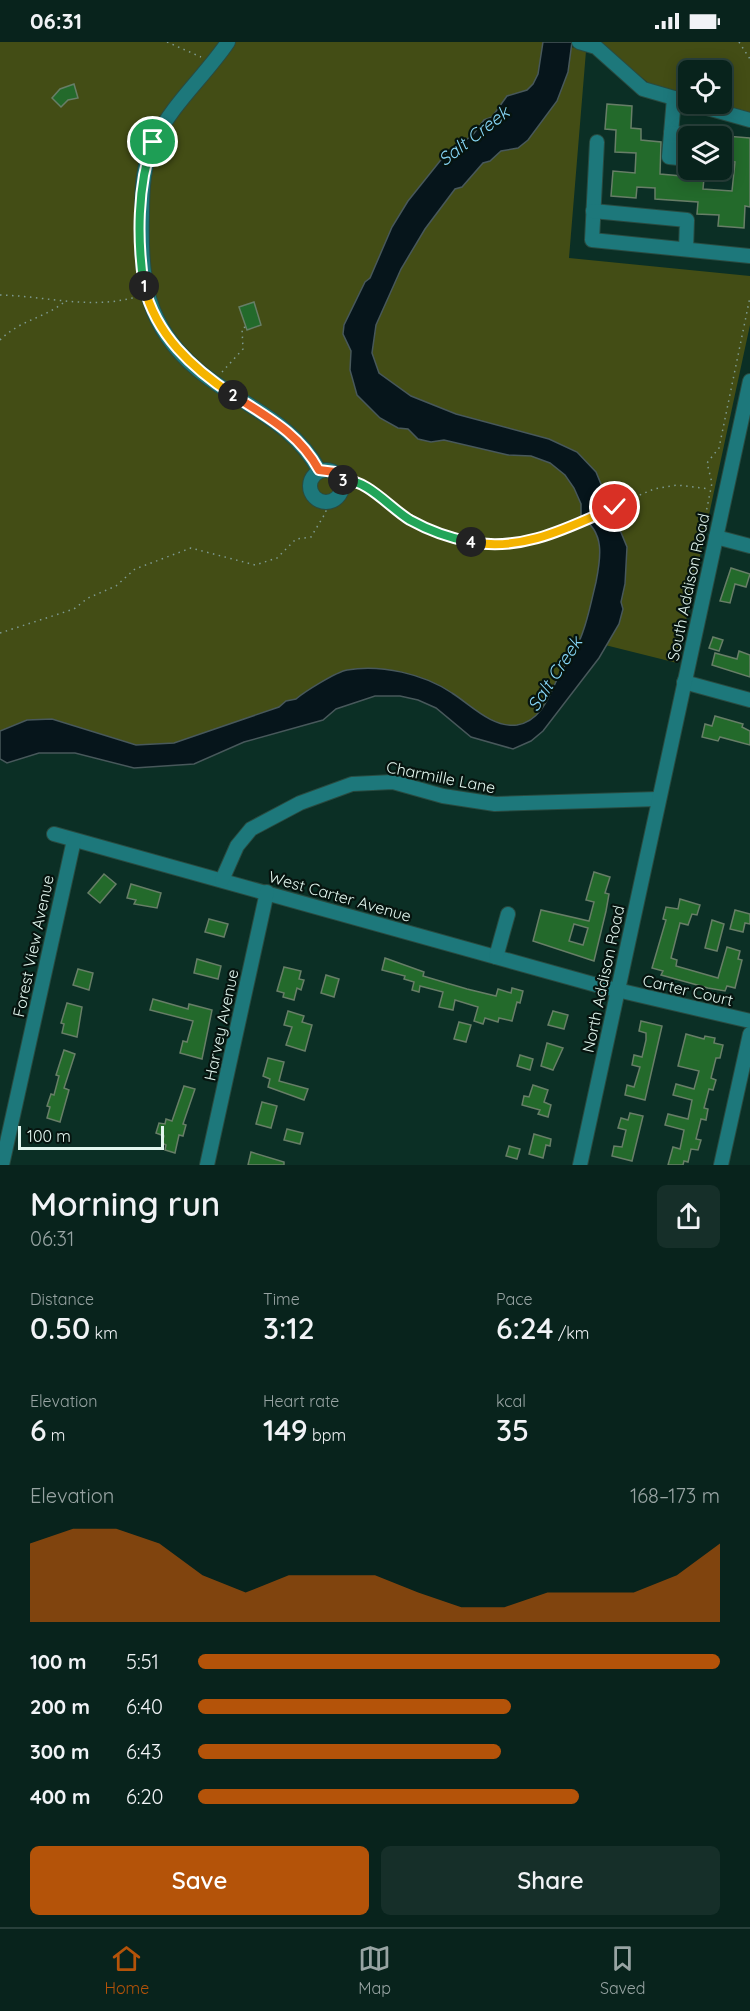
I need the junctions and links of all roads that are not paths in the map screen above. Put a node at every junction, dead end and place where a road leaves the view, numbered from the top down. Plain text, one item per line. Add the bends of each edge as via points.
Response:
1 (228, 42) edge
2 (582, 43) edge
3 (674, 98) junction
4 (678, 99) edge
5 (729, 114) edge
6 (750, 120) edge
7 (671, 133) junction
8 (678, 133) edge
9 (597, 142) dead end
10 (678, 158) edge
11 (593, 211) junction
12 (686, 249) junction
13 (750, 256) edge
14 (750, 381) edge
15 (319, 470) junction
16 (716, 537) junction
17 (750, 546) edge
18 (684, 682) junction
19 (750, 700) edge
20 (658, 799) junction
21 (54, 834) dead end
22 (74, 840) junction
23 (222, 880) junction
24 (267, 892) junction
25 (508, 914) dead end
26 (496, 957) junction
27 (618, 990) junction
28 (750, 1021) edge
29 (750, 1034) edge
30 (2, 1165) edge
31 (207, 1165) edge
32 (579, 1165) edge
33 (722, 1165) edge

1 - 15 street via 162,126 148,155 141,248 147,297 162,329 186,358 213,381 296,436
2 - 3 street via 596,47 643,89
3 - 4 street
3 - 7 street
5 - 6 street
7 - 8 street
7 - 10 street via 669,158
9 - 11 street
11 - 12 street via 687,220
11 - 12 street via 592,240
12 - 13 street
14 - 16 street, South Addison Road
15 - 15 street via 310,488 314,499 325,502 337,498 342,481 335,472
16 - 17 street
16 - 18 street, South Addison Road
18 - 19 street
18 - 20 street, South Addison Road
20 - 23 street, Charmille Lane via 495,804 393,782 352,784 300,803 257,825 237,846
20 - 27 street, North Addison Road
21 - 22 street, West Carter Avenue
22 - 23 street, West Carter Avenue
22 - 30 street, Forest View Avenue
23 - 24 street, West Carter Avenue
24 - 26 street, West Carter Avenue
24 - 31 street, Harvey Avenue
25 - 26 street
26 - 27 street, West Carter Avenue
27 - 28 street, Carter Court
27 - 32 street, North Addison Road
29 - 33 street

